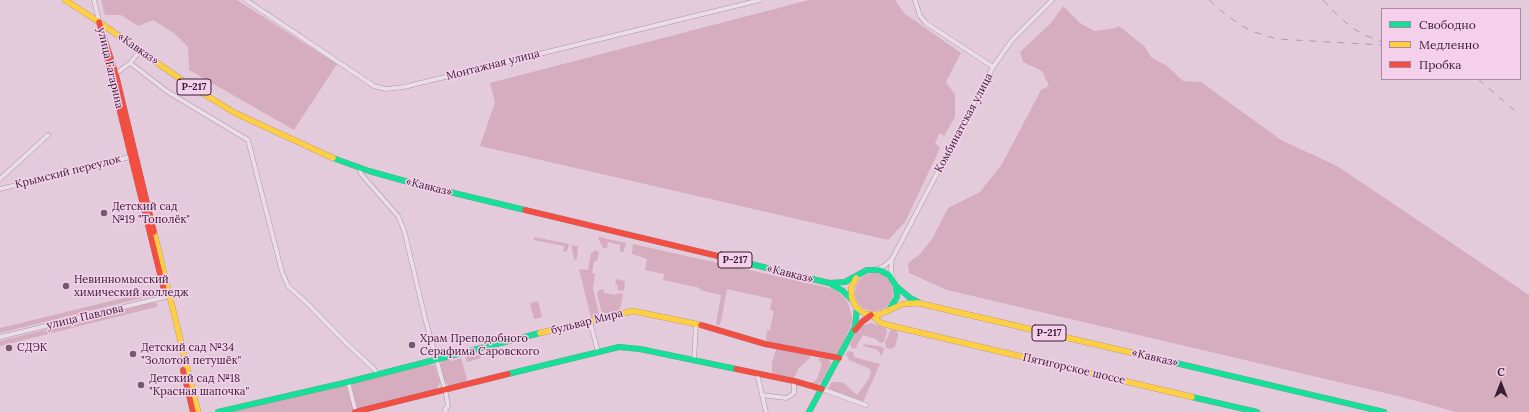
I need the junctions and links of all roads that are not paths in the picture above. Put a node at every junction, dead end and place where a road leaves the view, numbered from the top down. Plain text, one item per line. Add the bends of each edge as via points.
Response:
1 (65, 0) edge
2 (94, 0) edge
3 (246, 0) edge
4 (760, 0) edge
5 (915, 0) edge
6 (1052, 0) edge
7 (99, 22) junction
8 (141, 50) junction
9 (130, 62) junction
10 (993, 67) junction
11 (113, 76) junction
12 (48, 135) dead end
13 (133, 156) junction
14 (359, 167) junction
15 (0, 179) edge
16 (0, 189) edge
17 (892, 258) junction
18 (873, 269) junction
19 (856, 277) junction
20 (892, 279) junction
21 (829, 283) junction
22 (896, 286) junction
23 (168, 296) junction
24 (852, 299) junction
25 (926, 305) junction
26 (856, 308) junction
27 (888, 311) junction
28 (872, 316) junction
29 (590, 321) junction
30 (696, 324) junction
31 (892, 326) junction
32 (852, 333) junction
33 (0, 337) edge
34 (598, 352) junction
35 (838, 358) junction
36 (436, 360) junction
37 (694, 360) junction
38 (757, 373) junction
39 (377, 374) junction
40 (794, 381) junction
41 (348, 382) junction
42 (445, 389) junction
43 (822, 389) junction
44 (762, 396) junction
45 (866, 405) dead end
46 (194, 412) edge
47 (198, 412) edge
48 (218, 412) edge
49 (355, 412) edge
50 (446, 412) edge
51 (766, 412) edge
52 (809, 412) edge
53 (1257, 412) edge
54 (1384, 412) edge

1 - 7 main road, «Кавказ» / Р-217
2 - 7 street
3 - 4 street, Монтажная улица via 374,86 386,89
5 - 10 street via 920,16 926,23
6 - 10 street, Комбинатская улица via 1012,40
7 - 8 main road, «Кавказ» / Р-217
7 - 11 main road, улица Гагарина
8 - 9 street
8 - 14 main road, «Кавказ» / Р-217 via 186,83 235,113 320,153
9 - 11 street
9 - 39 street via 168,92 248,140 282,272 288,286 374,368
10 - 17 street, Комбинатская улица
11 - 13 main road, улица Гагарина
12 - 15 street
13 - 16 street, Крымский переулок
13 - 23 main road, улица Гагарина
14 - 21 main road, «Кавказ» / Р-217 via 426,186
14 - 36 street via 361,174 398,216 404,230
17 - 18 street via 884,266
17 - 20 street, Комбинатская улица
18 - 19 main road, «Кавказ» / Р-217
18 - 20 main road via 884,272
19 - 21 main road, «Кавказ» / Р-217 via 845,282
19 - 24 main road via 851,288
20 - 22 main road, «Кавказ» / Р-217
21 - 24 main road, «Кавказ» / Р-217
22 - 25 main road, «Кавказ» / Р-217 via 910,298
22 - 27 main road via 895,302
23 - 33 street, улица Павлова
23 - 46 main road, улица Гагарина
23 - 47 main road, улица Гагарина
24 - 26 main road, «Кавказ» / Р-217
25 - 27 main road, «Кавказ» / Р-217 via 903,304
25 - 54 main road, «Кавказ» / Р-217
26 - 28 main road
26 - 32 main road via 857,321
27 - 28 main road, «Кавказ» / Р-217
27 - 31 main road via 885,321
28 - 31 main road, Пятигорское шоссе via 881,323
28 - 32 main road via 863,321
29 - 30 main road, бульвар Мира via 633,311
29 - 34 street
29 - 36 main road, бульвар Мира
30 - 35 main road, бульвар Мира via 765,344
30 - 37 street
31 - 53 main road, Пятигорское шоссе
32 - 35 main road
34 - 37 main road via 625,347
34 - 42 main road
35 - 43 main road
36 - 39 main road, бульвар Мира
36 - 42 street
37 - 38 main road
38 - 40 main road
38 - 44 street
39 - 41 main road, бульвар Мира
40 - 43 main road
40 - 44 street via 794,392 786,398
41 - 48 main road, бульвар Мира
41 - 49 street
42 - 49 main road
42 - 50 street via 448,406
43 - 45 street
43 - 52 main road
44 - 51 street

